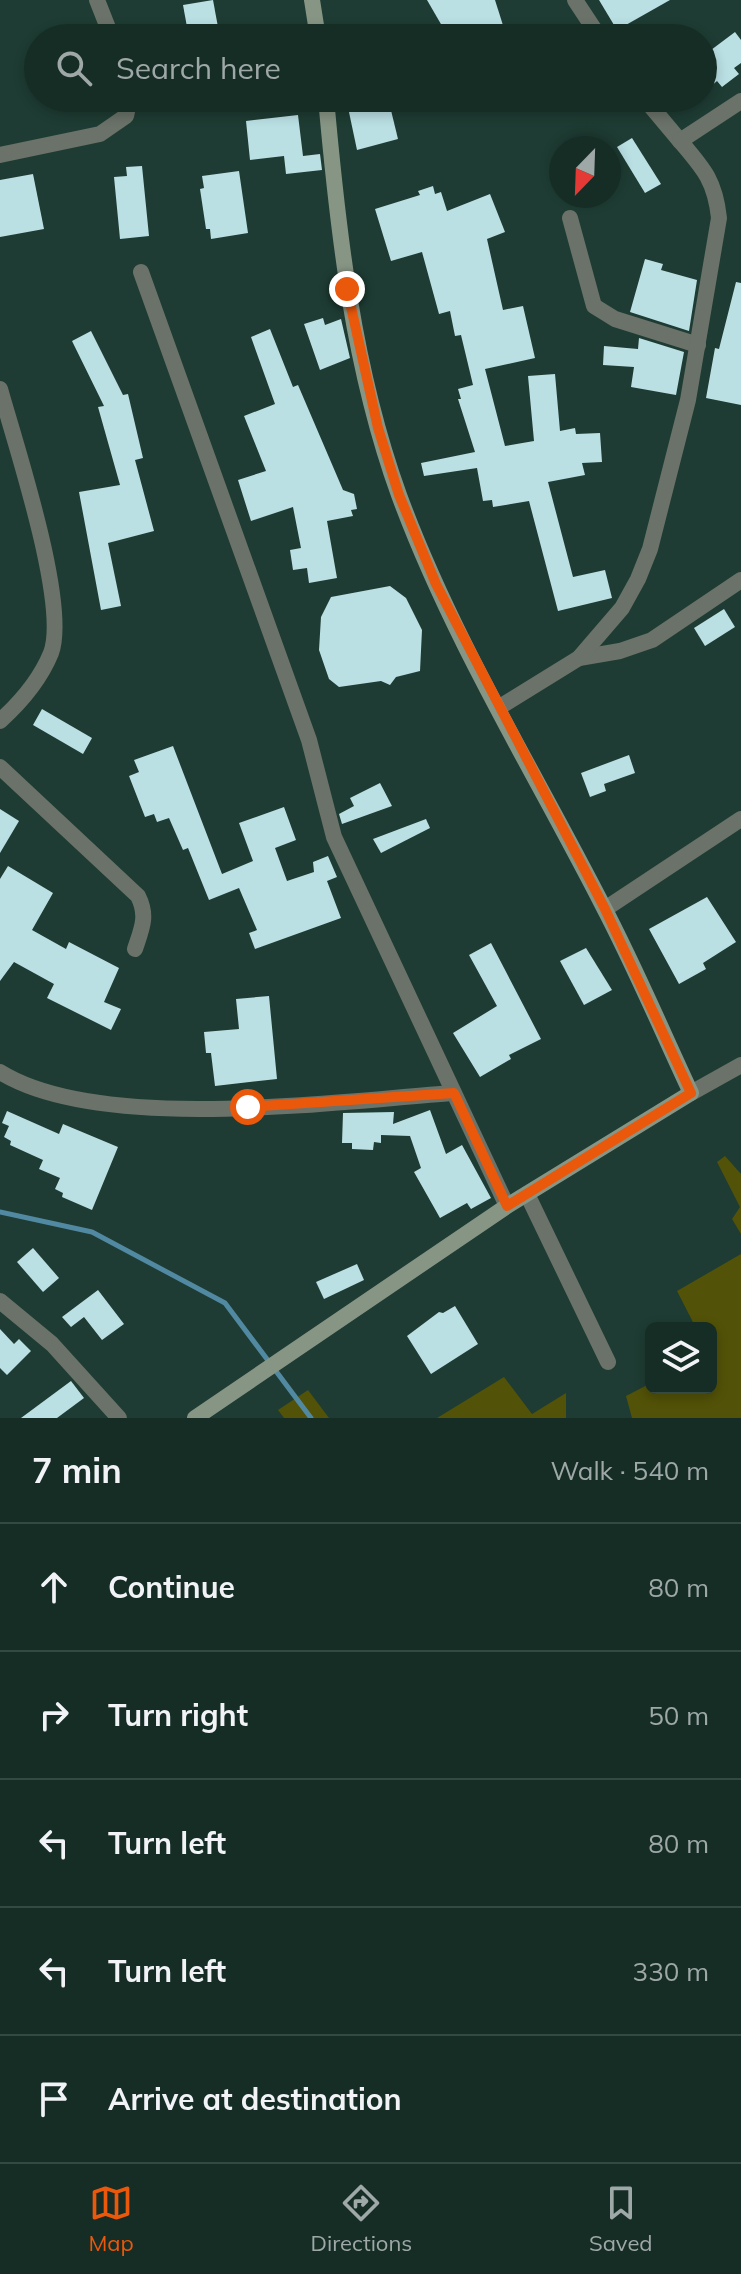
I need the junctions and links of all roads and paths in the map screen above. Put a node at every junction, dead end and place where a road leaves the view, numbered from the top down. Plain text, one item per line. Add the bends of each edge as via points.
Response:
1 (97, 0) edge
2 (312, 0) edge
3 (575, 0) edge
4 (106, 24) edge
5 (316, 24) edge
6 (591, 24) edge
7 (741, 101) edge
8 (127, 112) edge
9 (328, 112) edge
10 (656, 112) edge
11 (680, 141) junction
12 (0, 155) edge
13 (570, 218) dead end
14 (141, 272) dead end
15 (698, 345) junction
16 (0, 389) edge
17 (741, 580) edge
18 (579, 658) junction
19 (498, 708) junction
20 (0, 721) edge
21 (0, 767) edge
22 (741, 819) edge
23 (605, 909) junction
24 (135, 949) dead end
25 (741, 1065) edge
26 (0, 1072) edge
27 (454, 1093) junction
28 (691, 1093) junction
29 (527, 1194) junction
30 (507, 1206) junction
31 (0, 1301) edge
32 (608, 1362) dead end
33 (119, 1418) edge
34 (195, 1418) edge

1 - 4 street
2 - 5 street
3 - 6 street
7 - 11 street
8 - 12 street via 100,134
9 - 19 street via 347,289 378,428 436,584
10 - 11 street
11 - 15 street via 716,190 719,218
13 - 15 street via 594,306 615,319
14 - 27 street via 309,740 334,837
15 - 18 street via 650,549 622,608
16 - 20 street via 40,535 54,632 39,676
17 - 18 street via 652,640
18 - 19 street
19 - 23 street
21 - 24 street via 138,896 145,921
22 - 23 street
23 - 28 street
25 - 28 street
26 - 27 street via 48,1094 126,1108 248,1107
27 - 30 street
28 - 29 street
29 - 30 street
29 - 32 street
30 - 34 street
31 - 33 street via 52,1344

